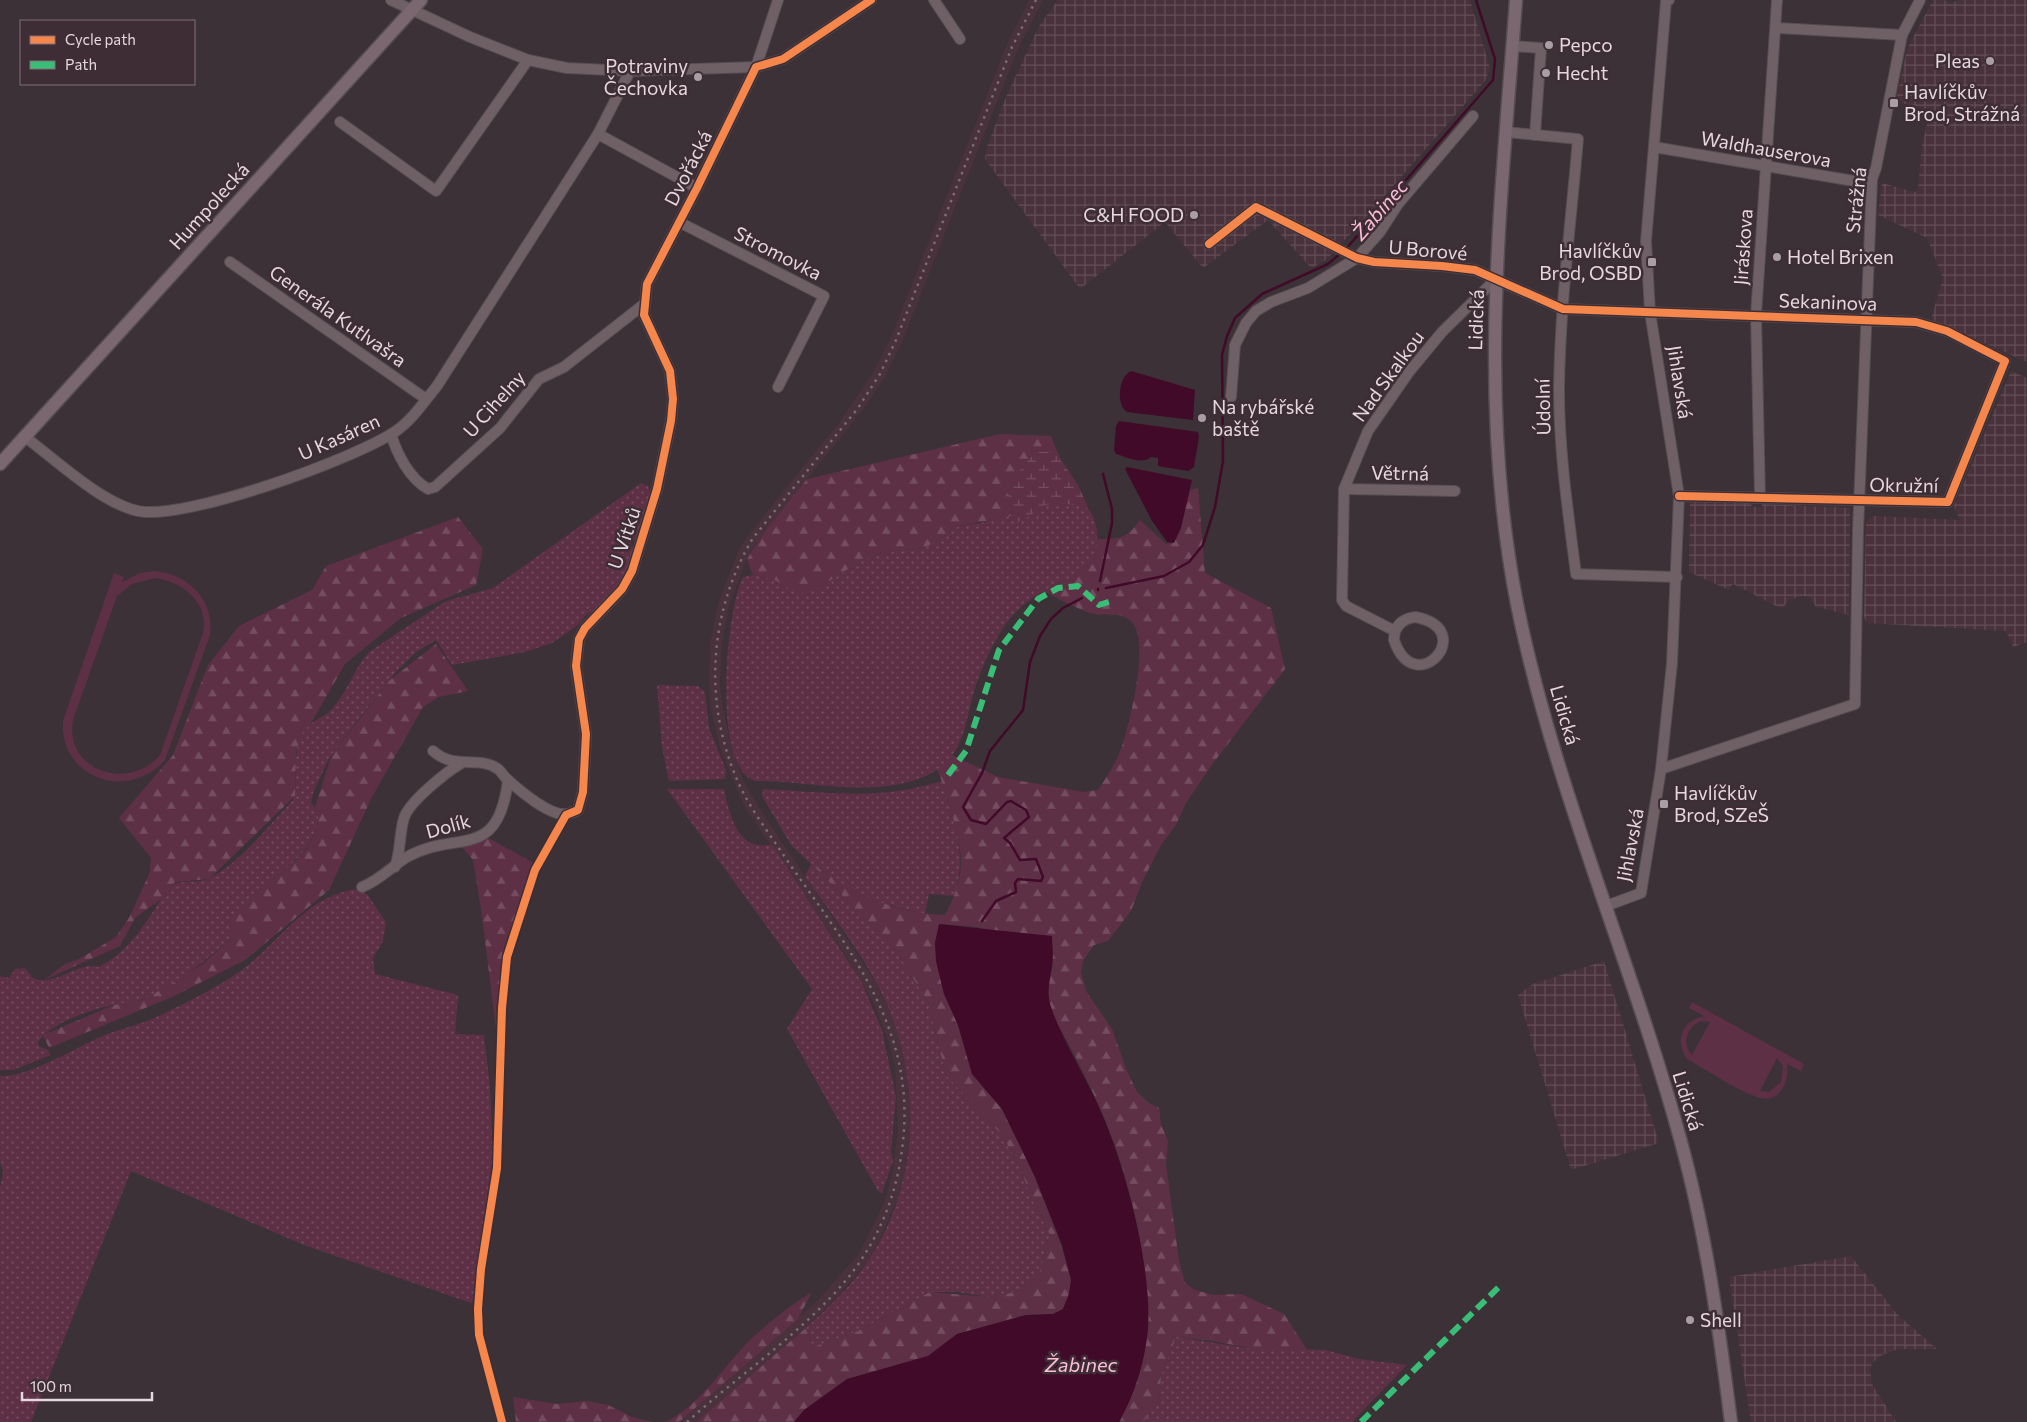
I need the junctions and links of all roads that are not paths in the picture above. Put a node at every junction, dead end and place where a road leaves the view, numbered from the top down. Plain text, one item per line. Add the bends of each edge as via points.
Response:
1 (391, 0) edge
2 (421, 0) edge
3 (778, 0) edge
4 (871, 0) edge
5 (934, 0) edge
6 (1516, 0) edge
7 (1667, 0) edge
8 (1777, 0) edge
9 (1920, 0) edge
10 (412, 10) junction
11 (1777, 28) junction
12 (1902, 35) junction
13 (960, 39) dead end
14 (1512, 46) junction
15 (528, 60) junction
16 (756, 67) junction
17 (630, 71) junction
18 (1473, 116) dead end
19 (340, 122) dead end
20 (1506, 132) junction
21 (598, 134) junction
22 (1535, 135) junction
23 (1654, 147) junction
24 (1766, 166) junction
25 (1872, 179) junction
26 (697, 188) junction
27 (679, 222) junction
28 (1209, 244) dead end
29 (1352, 256) junction
30 (230, 262) dead end
31 (1496, 279) junction
32 (647, 284) joint
33 (643, 305) junction
34 (1563, 309) junction
35 (1650, 312) junction
36 (1756, 315) junction
37 (1866, 320) junction
38 (778, 387) dead end
39 (1231, 397) dead end
40 (426, 400) junction
41 (391, 434) junction
42 (25, 437) junction
43 (0, 464) edge
44 (1344, 489) junction
45 (1455, 491) dead end
46 (1679, 496) junction
47 (1760, 498) junction
48 (1860, 501) junction
49 (1948, 502) joint
50 (1677, 577) junction
51 (1395, 631) junction
52 (433, 751) dead end
53 (460, 764) junction
54 (1661, 769) junction
55 (508, 780) junction
56 (394, 868) junction
57 (362, 887) dead end
58 (1606, 906) junction
59 (1731, 1422) edge

1 - 10 street
2 - 10 main road, Humpolecká
3 - 16 street, Dvořácká
4 - 16 street via 783,59
5 - 13 street
6 - 14 main road, Lidická
7 - 23 street, Jihlavská
8 - 11 street, Jiráskova
9 - 12 street, Strážná
10 - 15 street
10 - 42 main road, Humpolecká
11 - 12 street
11 - 24 street, Jiráskova
12 - 25 street, Strážná
14 - 20 main road, Lidická
14 - 22 street via 1540,48
15 - 17 street via 567,68
15 - 19 street via 436,191
16 - 17 street
16 - 26 street, Dvořácká
17 - 21 street, U Kasáren
18 - 29 street via 1398,204 1380,232
20 - 22 street
20 - 31 main road, Lidická
21 - 26 street
21 - 40 street, U Kasáren
22 - 34 street, Údolní via 1578,139
23 - 24 street, Waldhauserova
23 - 35 street, Jihlavská via 1646,233
24 - 25 street, Waldhauserova via 1860,182
24 - 36 street, Jiráskova
25 - 37 street, Strážná
26 - 27 street, Dvořácká
27 - 32 street, Dvořácká
27 - 38 street, Stromovka via 824,296
28 - 29 street, U Borové via 1256,207
29 - 31 street, U Borové via 1374,262 1475,270
29 - 39 street via 1308,288 1256,311 1235,345
30 - 40 street, Generála Kutlvašra
31 - 34 street, Sekaninova
31 - 44 street, Nad Skalkou via 1442,332 1409,372 1368,431
31 - 58 main road, Lidická via 1493,364 1497,452 1514,585 1540,698
32 - 33 street, U Vítků
33 - 41 street, U Cihelny via 564,367 539,379 500,428 435,488 428,489 416,479 401,459
33 - 55 street, U Vítků via 644,315 670,371 671,421 657,489 632,570 622,589 585,628 579,639 576,666 586,734 578,810 566,815 544,808
34 - 35 street, Sekaninova
34 - 50 street, Údolní via 1559,389 1564,478 1576,574
35 - 36 street, Sekaninova
35 - 46 street, Jihlavská
36 - 37 street, Sekaninova
36 - 47 street, Jiráskova
37 - 48 street, Strážná
37 - 49 street, Sekaninova via 1916,322 1947,331 2005,361
40 - 41 street, U Kasáren
41 - 42 street, U Kasáren via 310,470 230,497 151,512 137,511 108,500
42 - 43 main road, Humpolecká
44 - 45 street, Větrná
44 - 51 street, Nad Skalkou via 1342,600 1346,606
46 - 47 street
46 - 50 street, Jihlavská
47 - 48 street
48 - 49 street, Okružní
48 - 54 street, Strážná via 1855,704
50 - 54 street, Jihlavská
51 - 51 street via 1408,618 1430,621 1443,638 1441,652 1425,664 1411,662 1398,651
52 - 53 street
53 - 55 street via 489,765 499,769
53 - 56 street, Dolík via 406,812
54 - 58 street, Jihlavská via 1641,893
55 - 56 street, Dolík via 504,804 490,830 477,839 430,848 406,858
56 - 57 street, Dolík
58 - 59 main road, Lidická via 1684,1153 1712,1287

